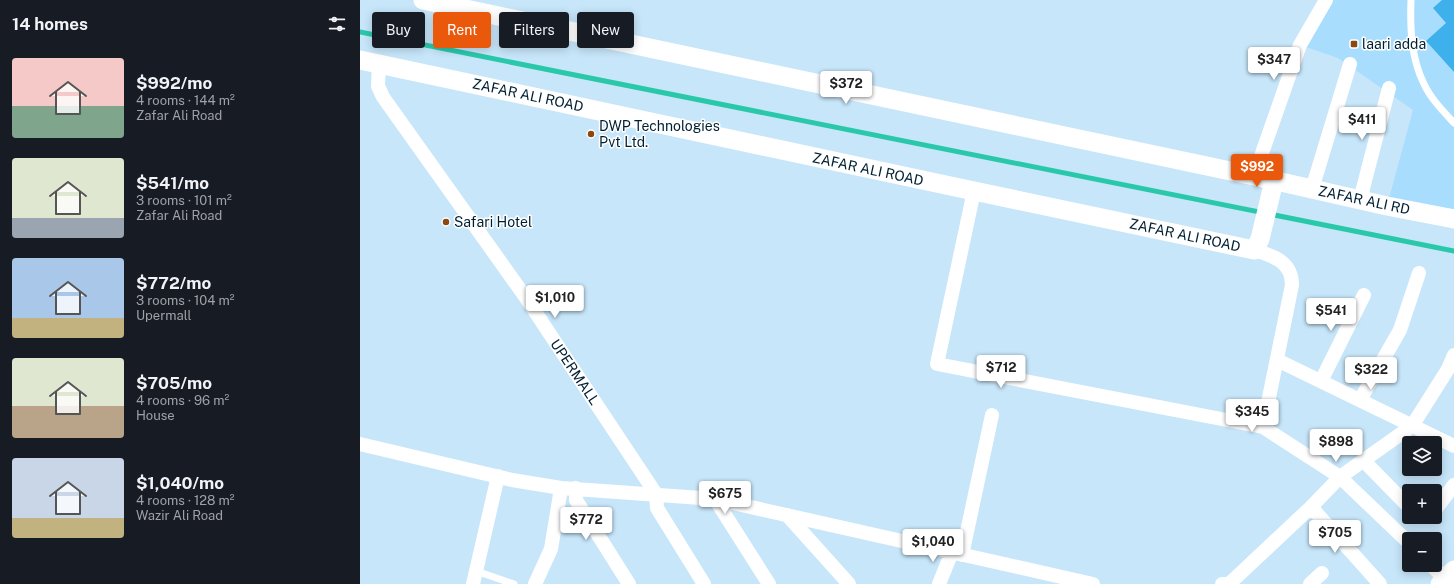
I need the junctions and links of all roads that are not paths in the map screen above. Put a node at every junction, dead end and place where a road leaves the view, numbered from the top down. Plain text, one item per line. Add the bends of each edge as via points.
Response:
1 (424, 0) edge
2 (1326, 0) edge
3 (1411, 0) edge
4 (360, 60) edge
5 (379, 63) junction
6 (1350, 64) dead end
7 (1390, 88) dead end
8 (1454, 123) edge
9 (1254, 176) junction
10 (1274, 181) junction
11 (1312, 189) junction
12 (974, 192) junction
13 (1360, 200) junction
14 (1454, 219) edge
15 (1257, 244) junction
16 (1419, 273) dead end
17 (1364, 295) dead end
18 (1454, 355) edge
19 (1277, 360) junction
20 (1321, 381) junction
21 (1360, 400) junction
22 (992, 415) dead end
23 (1412, 426) junction
24 (1263, 427) junction
25 (360, 444) edge
26 (1454, 446) edge
27 (1363, 460) junction
28 (498, 476) junction
29 (1340, 477) junction
30 (1454, 484) edge
31 (561, 488) junction
32 (576, 488) junction
33 (656, 494) junction
34 (715, 499) junction
35 (1402, 500) edge
36 (1442, 500) edge
37 (1311, 507) junction
38 (787, 515) junction
39 (1402, 537) edge
40 (957, 554) junction
41 (1322, 573) dead end
42 (474, 577) edge
43 (514, 584) edge
44 (535, 584) edge
45 (629, 584) edge
46 (704, 584) edge
47 (769, 584) edge
48 (849, 584) edge
49 (939, 584) edge
50 (1093, 584) edge
51 (1222, 584) edge
52 (1230, 584) edge
53 (1310, 584) edge
54 (1380, 584) edge

1 - 9 street
2 - 9 street via 1300,45
3 - 8 lane via 1410,27 1415,58 1424,84
4 - 5 street, ZAFAR ALI ROAD
5 - 12 street, ZAFAR ALI ROAD
5 - 33 street, UPERMALL via 378,86 383,97 524,295
6 - 11 street
7 - 13 street
9 - 10 street
10 - 11 street, ZAFAR ALI RD
10 - 15 street, ZAFAR ALI ROAD
11 - 13 street, ZAFAR ALI RD
12 - 15 street, ZAFAR ALI ROAD
12 - 24 street via 937,364
13 - 14 street, ZAFAR ALI RD
15 - 19 street via 1287,266 1292,276
16 - 21 street via 1400,330
17 - 20 street
18 - 23 street
19 - 20 street
19 - 24 street
20 - 21 street
21 - 23 street
22 - 40 street
23 - 26 street
23 - 27 street
24 - 29 street
25 - 28 street
27 - 29 street
27 - 35 street
28 - 31 street
28 - 42 street
29 - 37 street
29 - 39 street
30 - 36 street
31 - 32 street
31 - 44 street via 551,549
32 - 33 street
32 - 45 street via 576,500
33 - 34 street
33 - 46 street, UPERMALL via 657,508
34 - 38 street
34 - 47 street
37 - 52 street
37 - 54 street
38 - 40 street
38 - 48 street
40 - 49 street
40 - 50 street
41 - 53 street
42 - 43 lane
51 - 52 street

